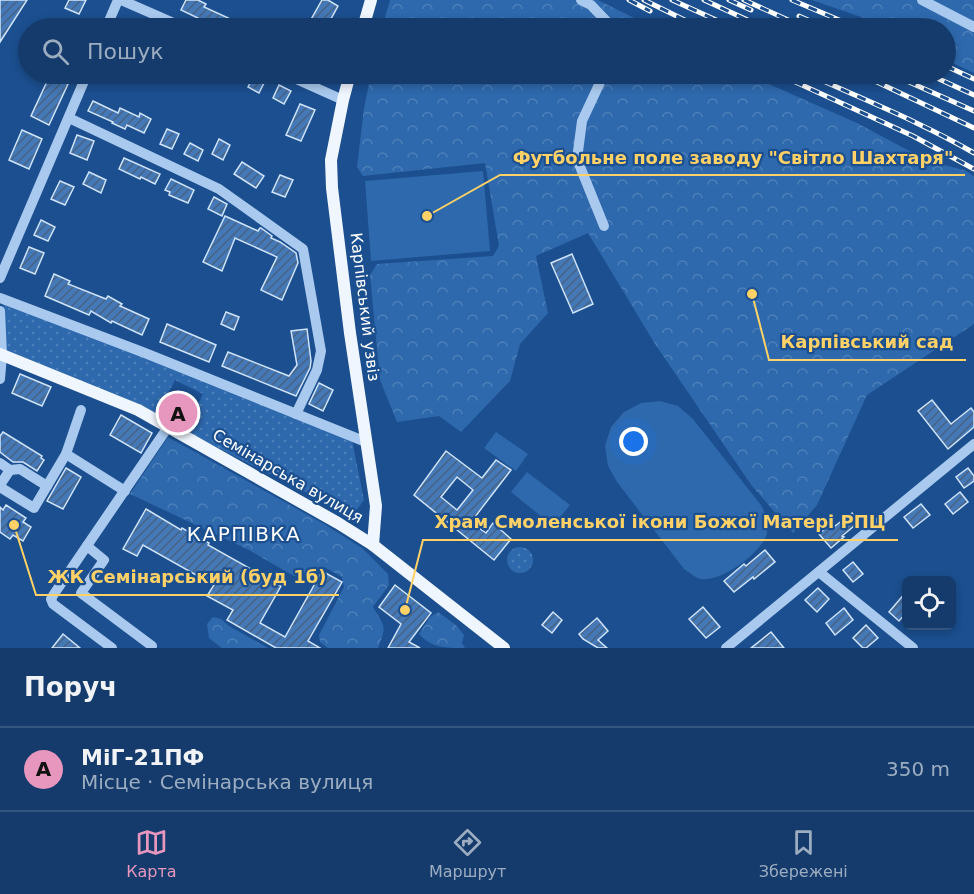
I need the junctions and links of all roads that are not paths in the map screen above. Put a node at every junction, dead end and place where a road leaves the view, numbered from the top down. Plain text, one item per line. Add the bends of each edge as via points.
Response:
1 (120, 0) edge
2 (371, 0) edge
3 (581, 0) edge
4 (922, 0) edge
5 (111, 18) edge
6 (162, 18) edge
7 (366, 18) edge
8 (603, 18) edge
9 (974, 27) edge
10 (83, 84) edge
11 (307, 84) edge
12 (347, 84) edge
13 (599, 84) edge
14 (343, 100) junction
15 (69, 118) junction
16 (604, 226) dead end
17 (0, 278) edge
18 (0, 298) edge
19 (0, 311) edge
20 (1, 354) edge
21 (0, 379) edge
22 (81, 410) dead end
23 (296, 414) junction
24 (168, 427) junction
25 (366, 442) junction
26 (974, 444) edge
27 (66, 454) junction
28 (0, 463) edge
29 (10, 470) junction
30 (0, 486) edge
31 (47, 486) junction
32 (125, 490) junction
33 (374, 545) junction
34 (87, 546) junction
35 (819, 572) junction
36 (152, 646) dead end
37 (112, 648) edge
38 (504, 648) edge
39 (726, 648) edge
40 (914, 648) edge

1 - 5 street
1 - 6 street
2 - 7 main road
3 - 8 street
4 - 9 street
10 - 15 street
11 - 14 street
12 - 14 main road, Карпівський узвіз
13 - 16 street via 582,121 577,159
14 - 25 main road, Карпівський узвіз via 332,160 332,188
15 - 17 street
15 - 23 street via 219,189 303,249 321,351 317,370
18 - 23 street
19 - 20 street
20 - 21 street
20 - 24 main road, Семінарська вулиця via 138,410
22 - 27 street
23 - 25 street
24 - 32 street
24 - 33 main road, Семінарська вулиця
25 - 33 main road, Карпівський узвіз via 376,506
26 - 35 street
27 - 31 street
27 - 32 street
28 - 29 street
29 - 30 street
29 - 31 street via 20,468
30 - 31 street via 34,508
32 - 34 street
33 - 38 main road, Семінарська вулиця
34 - 36 street via 104,560 81,592
34 - 37 street via 51,599
35 - 39 street
35 - 40 street

